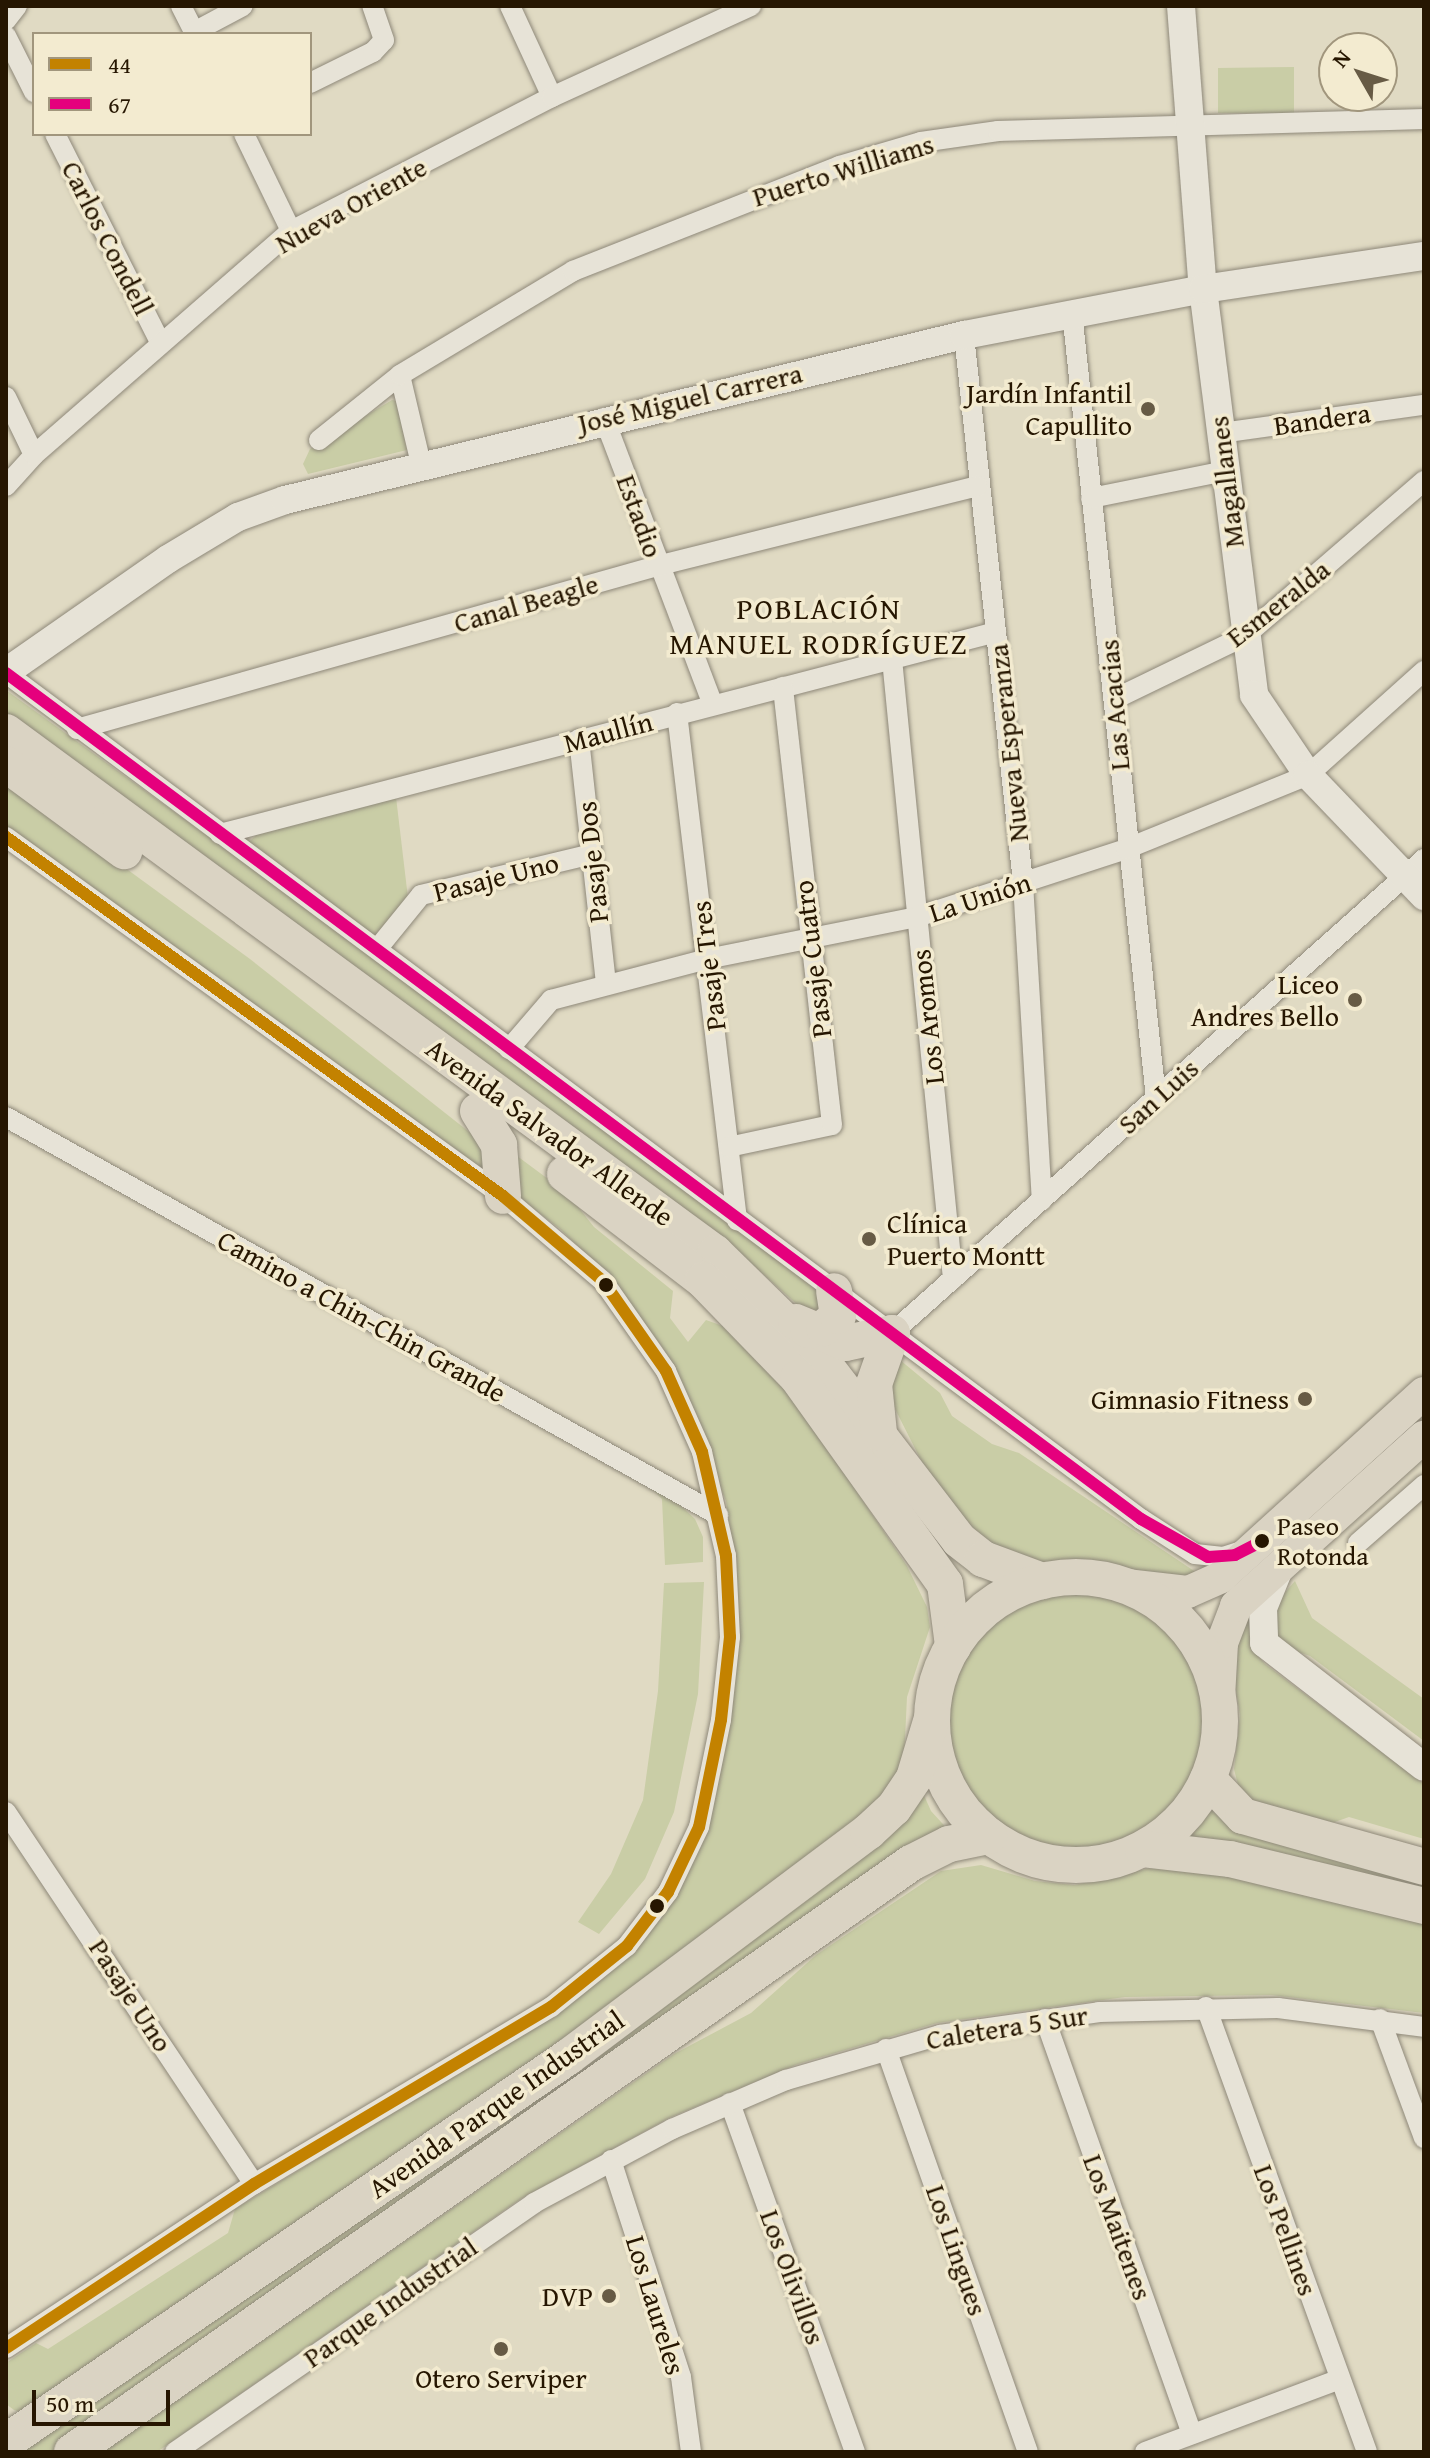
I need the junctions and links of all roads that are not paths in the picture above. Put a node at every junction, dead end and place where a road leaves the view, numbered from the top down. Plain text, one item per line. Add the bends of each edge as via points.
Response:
1 (17, 6) edge
2 (181, 6) edge
3 (243, 6) edge
4 (372, 6) edge
5 (510, 6) edge
6 (751, 6) edge
7 (1181, 6) edge
8 (6, 20) edge
9 (194, 32) edge
10 (196, 32) edge
11 (6, 36) edge
12 (312, 82) edge
13 (32, 88) edge
14 (552, 97) junction
15 (1424, 119) edge
16 (1191, 129) junction
17 (56, 136) edge
18 (245, 136) edge
19 (291, 231) junction
20 (1424, 256) edge
21 (1203, 289) junction
22 (1072, 312) junction
23 (964, 335) junction
24 (160, 342) junction
25 (400, 375) junction
26 (6, 397) edge
27 (1424, 405) edge
28 (604, 418) junction
29 (1221, 433) junction
30 (319, 440) dead end
31 (34, 455) junction
32 (421, 464) junction
33 (1225, 471) junction
34 (1424, 481) edge
35 (6, 486) edge
36 (977, 486) junction
37 (1091, 498) junction
38 (657, 566) junction
39 (996, 632) junction
40 (1245, 636) junction
41 (892, 659) junction
42 (1424, 671) edge
43 (6, 673) edge
44 (783, 687) junction
45 (1115, 699) junction
46 (712, 703) junction
47 (677, 713) junction
48 (77, 729) junction
49 (6, 732) edge
50 (579, 739) junction
51 (6, 764) edge
52 (1308, 775) junction
53 (220, 834) junction
54 (6, 837) edge
55 (1126, 849) junction
56 (592, 854) junction
57 (1418, 877) edge
58 (1023, 883) junction
59 (917, 917) junction
60 (809, 937) junction
61 (378, 948) junction
62 (707, 959) junction
63 (606, 984) junction
64 (509, 1049) junction
65 (1156, 1098) junction
66 (478, 1111) junction
67 (6, 1117) edge
68 (729, 1147) junction
69 (503, 1196) junction
70 (1042, 1200) junction
71 (737, 1220) junction
72 (953, 1279) junction
73 (834, 1291) junction
74 (767, 1299) junction
75 (808, 1330) junction
76 (892, 1333) junction
77 (1424, 1393) edge
78 (880, 1435) junction
79 (1424, 1437) edge
80 (1424, 1485) edge
81 (718, 1515) junction
82 (1358, 1543) dead end
83 (1272, 1551) junction
84 (1042, 1581) junction
85 (1126, 1585) junction
86 (953, 1646) junction
87 (1219, 1697) junction
88 (932, 1718) junction
89 (1424, 1767) edge
90 (1208, 1779) junction
91 (6, 1812) edge
92 (989, 1836) junction
93 (1143, 1849) junction
94 (1424, 1867) edge
95 (1424, 1906) edge
96 (1206, 2007) junction
97 (1045, 2019) junction
98 (1380, 2019) junction
99 (1424, 2027) edge
100 (886, 2049) junction
101 (730, 2103) junction
102 (1424, 2138) edge
103 (611, 2160) junction
104 (254, 2184) junction
105 (6, 2348) edge
106 (1340, 2379) junction
107 (1192, 2434) junction
108 (8, 2441) edge
109 (72, 2452) edge
110 (175, 2452) edge
111 (691, 2452) edge
112 (855, 2452) edge
113 (1028, 2452) edge
114 (1145, 2452) edge
115 (1367, 2452) edge

1 - 8 street
2 - 9 street
3 - 10 street
4 - 12 street via 384,40 373,52
5 - 14 street
6 - 14 street, Nueva Oriente
7 - 16 street, Magallanes
11 - 13 street
14 - 19 street, Nueva Oriente
15 - 16 street, Puerto Williams
16 - 21 street, Magallanes
16 - 25 street, Puerto Williams via 998,131 898,148 618,250 514,303
17 - 24 street, Carlos Condell
18 - 19 street
19 - 24 street, Nueva Oriente
20 - 21 street, José Miguel Carrera
21 - 22 street, José Miguel Carrera
21 - 29 street, Magallanes
22 - 23 street, José Miguel Carrera
22 - 37 street, Las Acacias
23 - 28 street, José Miguel Carrera
23 - 36 street, Nueva Esperanza
24 - 31 street, Nueva Oriente
25 - 30 street, Puerto Williams
25 - 32 street
26 - 31 street
27 - 29 street, Bandera
28 - 32 street, José Miguel Carrera
28 - 38 street, Estadio
29 - 33 street, Magallanes
31 - 35 street, Nueva Oriente
32 - 43 street, José Miguel Carrera via 238,517 168,559
33 - 37 street
33 - 40 street, Magallanes
34 - 40 street, Esmeralda
36 - 38 street, Canal Beagle
36 - 39 street, Nueva Esperanza
37 - 45 street, Las Acacias
38 - 46 street, Estadio
38 - 48 street, Canal Beagle
39 - 41 street, Maullín
39 - 58 street, Nueva Esperanza
40 - 45 street, Esmeralda
40 - 52 street, Magallanes via 1254,695
41 - 44 street, Maullín
41 - 59 street, Los Aromos
42 - 52 street, La Unión
43 - 48 street
44 - 46 street, Maullín
44 - 60 street, Pasaje Cuatro
45 - 55 street, Las Acacias
46 - 47 street, Maullín
47 - 50 street, Maullín
47 - 62 street, Pasaje Tres
48 - 53 street
49 - 74 highway, Avenida Salvador Allende via 705,1245
50 - 53 street, Maullín
50 - 56 street, Pasaje Dos
51 - 66 highway, Avenida Salvador Allende
52 - 55 street, La Unión
52 - 57 street, Magallanes
53 - 61 street
54 - 69 street
55 - 58 street, La Unión
55 - 65 street, Las Acacias
56 - 61 street, Pasaje Uno via 421,895
56 - 63 street, Pasaje Dos
57 - 65 street, San Luis
58 - 59 street, La Unión
58 - 70 street, Nueva Esperanza
59 - 60 street, La Unión
59 - 72 street, Los Aromos
60 - 62 street, La Unión
60 - 68 street, Pasaje Cuatro via 832,1125
61 - 64 street
62 - 63 street, La Unión
62 - 68 street, Pasaje Tres
63 - 64 street, La Unión via 551,1000
64 - 71 street
65 - 70 street, San Luis
66 - 69 highway via 499,1145
66 - 86 highway, Avenida Salvador Allende via 703,1280 781,1358 839,1430 937,1571 949,1595
67 - 81 street, Camino a Chin-Chin Grande
68 - 71 street, Pasaje Tres
69 - 81 street via 577,1256 648,1340 689,1419
70 - 72 street, San Luis
71 - 73 street
72 - 76 street, San Luis
73 - 75 highway via 838,1316 824,1328
73 - 76 street
74 - 75 highway
74 - 78 highway, Avenida Salvador Allende
75 - 76 highway via 846,1343
76 - 78 highway via 874,1384
76 - 83 street via 1195,1554
77 - 83 main road
78 - 84 highway, Avenida Salvador Allende via 972,1552
79 - 83 main road
80 - 82 street
81 - 104 street via 730,1619 724,1699 701,1818 668,1892 627,1946 585,1983
83 - 85 main road via 1188,1592
83 - 87 main road via 1230,1616 1222,1643
83 - 89 street via 1263,1608 1264,1643
84 - 85 highway via 1099,1578
84 - 86 highway via 991,1605
85 - 87 highway via 1155,1598 1190,1629 1209,1661
86 - 88 highway, Avenida Parque Industrial via 938,1681
87 - 90 highway via 1220,1725
88 - 92 highway via 946,1784
88 - 108 highway, Avenida Parque Industrial via 914,1778 894,1808 868,1832 568,2057
90 - 93 highway via 1170,1830
90 - 94 highway via 1225,1803 1243,1816
91 - 104 street, Pasaje Uno
92 - 93 highway via 1012,1851 1064,1865 1105,1862
92 - 109 highway, Avenida Parque Industrial via 949,1844 911,1863
93 - 95 highway via 1230,1859
96 - 97 street, Caletera 5 Sur
96 - 98 street, Caletera 5 Sur via 1299,2009
96 - 106 street, Los Pellines
97 - 100 street, Caletera 5 Sur
97 - 107 street, Los Maitenes
98 - 99 street, Caletera 5 Sur
98 - 102 street
100 - 101 street, Caletera 5 Sur
100 - 113 street, Los Lingues
101 - 103 street, Caletera 5 Sur
101 - 112 street, Los Olivillos
103 - 110 street, Parque Industrial via 534,2203
103 - 111 street, Los Laureles via 681,2377
104 - 105 street
106 - 107 street
106 - 115 street, Los Pellines
107 - 114 street

